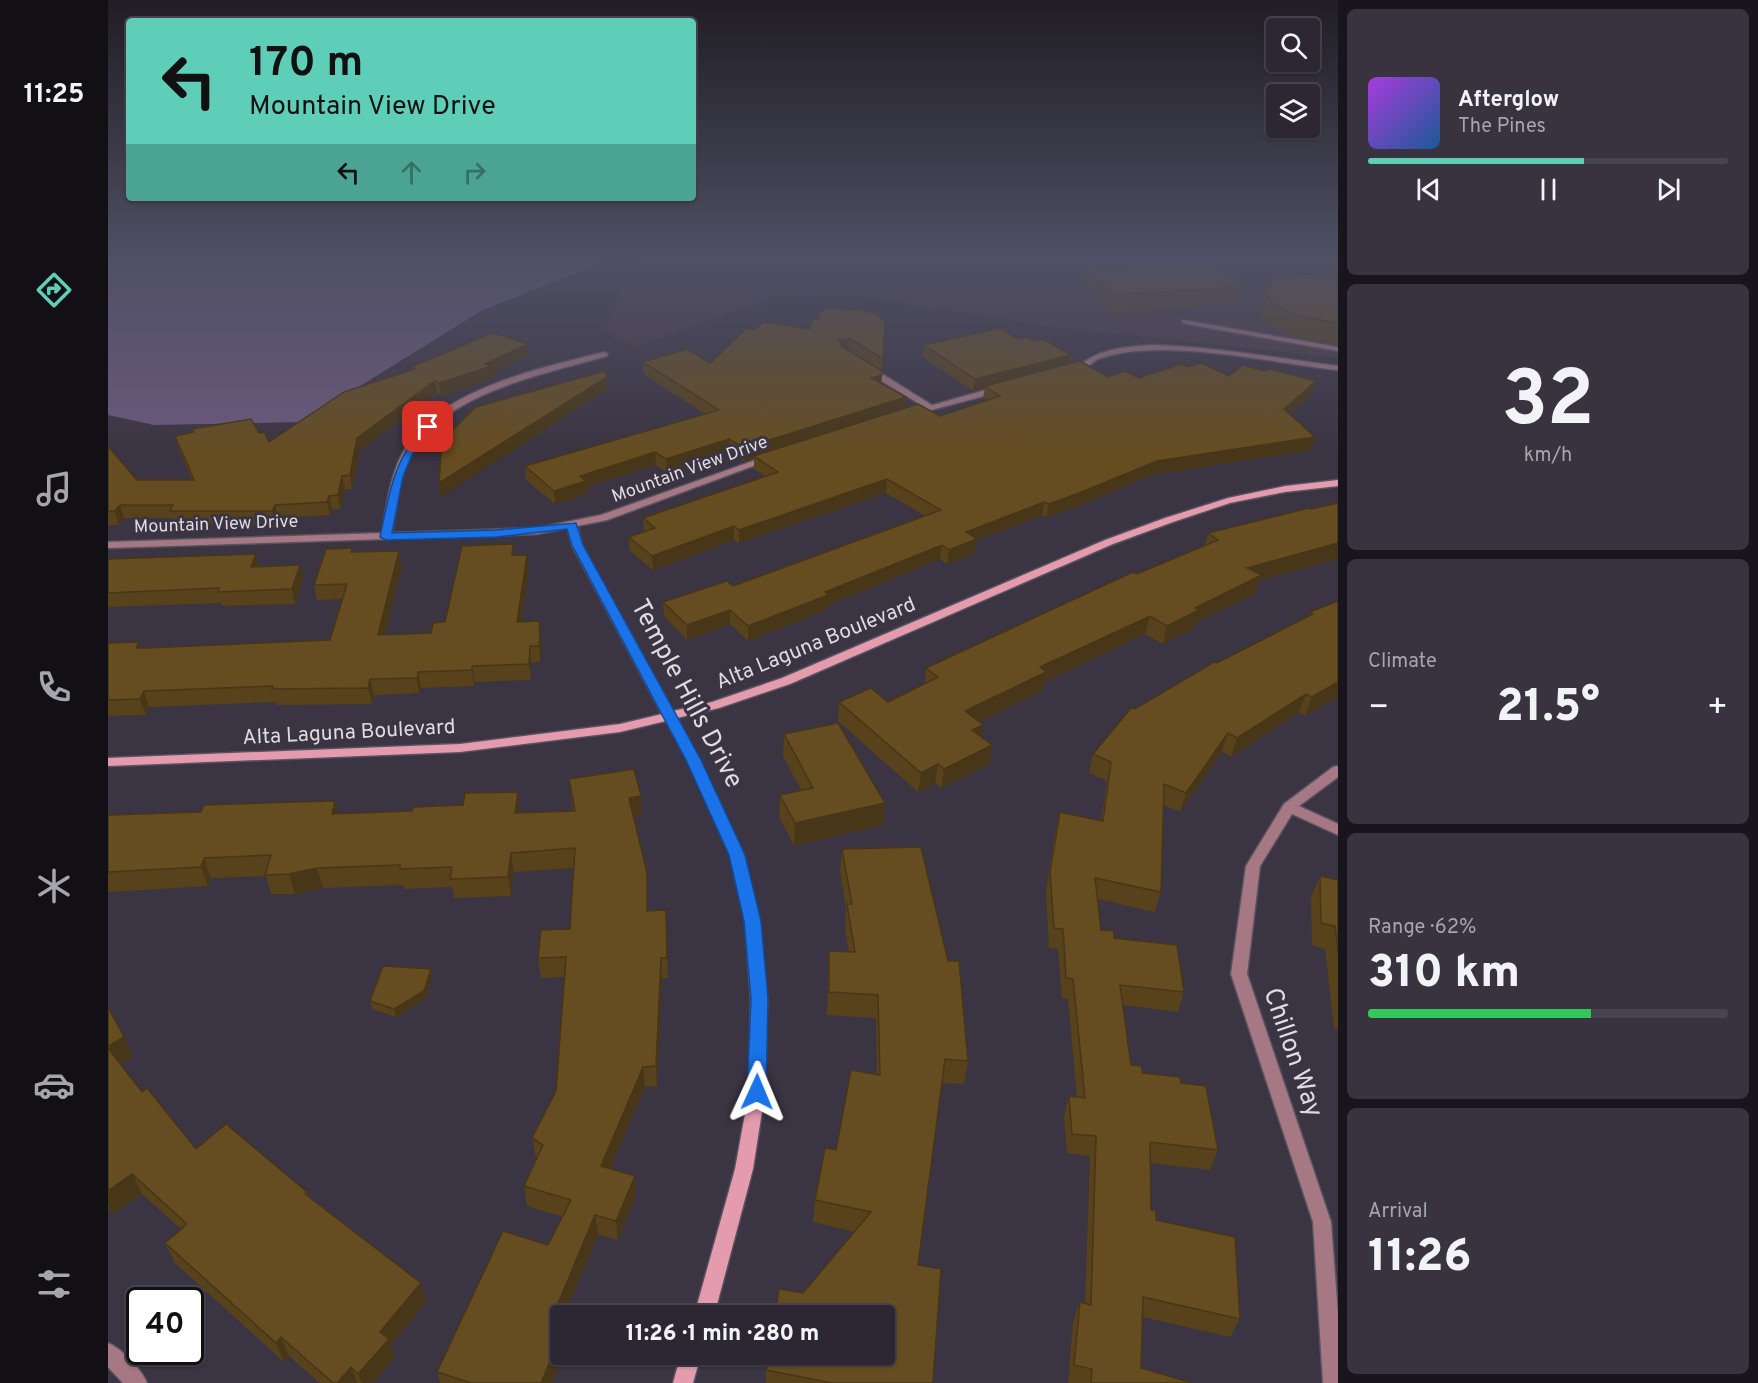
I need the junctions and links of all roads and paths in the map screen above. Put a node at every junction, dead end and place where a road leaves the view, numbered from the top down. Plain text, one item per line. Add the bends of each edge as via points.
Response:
1 (1200, 325) edge
2 (1338, 349) edge
3 (604, 354) dead end
4 (863, 366) edge
5 (1338, 368) edge
6 (1068, 372) edge
7 (1011, 387) edge
8 (932, 407) junction
9 (904, 415) edge
10 (784, 454) edge
11 (1338, 483) edge
12 (572, 525) junction
13 (386, 537) junction
14 (108, 545) edge
15 (668, 717) junction
16 (108, 762) edge
17 (1338, 770) edge
18 (1289, 807) junction
19 (1338, 830) edge
20 (707, 1305) edge
21 (108, 1353) edge
22 (688, 1365) edge
23 (137, 1383) edge
24 (682, 1383) edge
25 (1333, 1383) edge

1 - 2 street
3 - 13 street via 495,388 461,403 428,427 411,448 398,476
4 - 8 street
5 - 6 street via 1142,349 1097,356 1080,369
7 - 8 street
8 - 9 street
10 - 12 street, Mountain View Drive via 603,518
11 - 15 main road, Alta Laguna Boulevard via 1228,501 1168,520 786,681
12 - 13 street, Mountain View Drive via 497,534
12 - 15 main road, Temple Hills Drive via 577,545
13 - 14 street, Mountain View Drive
15 - 16 main road, Alta Laguna Boulevard via 570,736 460,748
15 - 20 main road, Temple Hills Drive via 694,760 737,855 752,921 759,999 757,1092 744,1169
17 - 18 street, Chillon Way
18 - 19 street
18 - 25 street, Chillon Way via 1253,866 1239,974 1322,1222
21 - 23 street
22 - 24 main road

